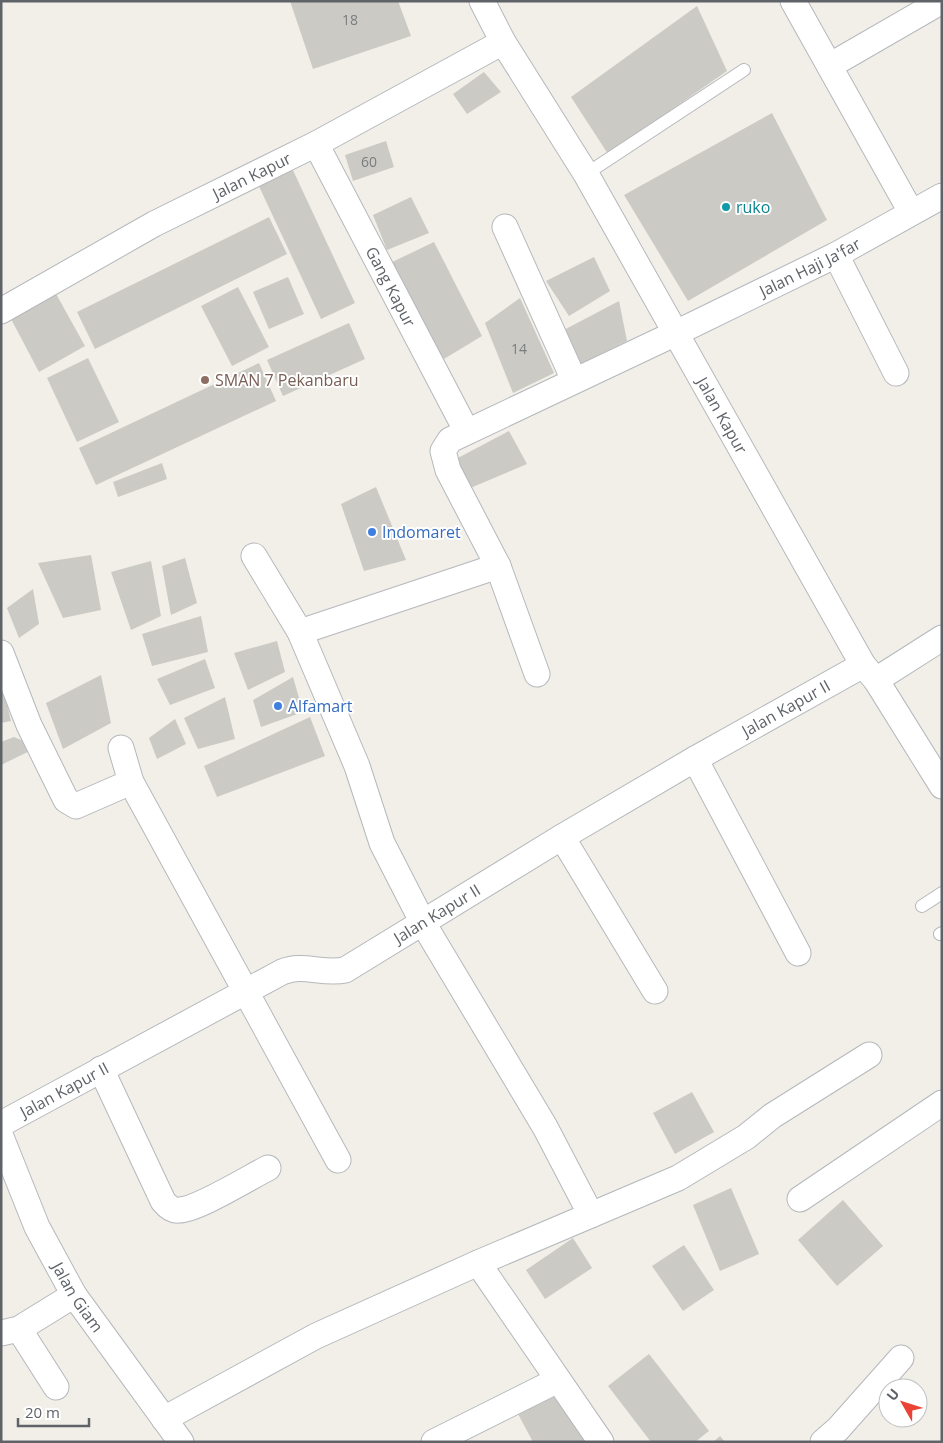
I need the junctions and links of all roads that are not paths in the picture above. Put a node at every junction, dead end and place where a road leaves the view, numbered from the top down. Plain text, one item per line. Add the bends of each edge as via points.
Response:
1 (482, 1) edge
2 (793, 1) edge
3 (942, 1) edge
4 (503, 42) junction
5 (831, 66) junction
6 (744, 70) dead end
7 (316, 144) junction
8 (586, 174) junction
9 (942, 196) edge
10 (911, 212) junction
11 (505, 227) dead end
12 (836, 255) junction
13 (1, 312) edge
14 (676, 333) junction
15 (896, 373) dead end
16 (574, 380) junction
17 (466, 430) junction
18 (254, 556) dead end
19 (498, 566) junction
20 (300, 632) junction
21 (942, 638) edge
22 (1, 653) edge
23 (869, 673) junction
24 (537, 674) dead end
25 (121, 748) dead end
26 (695, 759) junction
27 (131, 782) junction
28 (942, 786) edge
29 (562, 837) junction
30 (942, 892) edge
31 (922, 906) dead end
32 (423, 923) junction
33 (798, 953) dead end
34 (245, 991) junction
35 (655, 991) dead end
36 (869, 1055) dead end
37 (101, 1069) junction
38 (942, 1103) edge
39 (1, 1124) edge
40 (1, 1137) edge
41 (338, 1160) dead end
42 (268, 1168) dead end
43 (800, 1199) dead end
44 (591, 1215) junction
45 (478, 1263) junction
46 (74, 1295) junction
47 (10, 1331) edge
48 (901, 1358) dead end
49 (558, 1380) junction
50 (56, 1387) dead end
51 (164, 1419) junction
52 (180, 1442) edge
53 (434, 1442) edge
54 (601, 1442) edge
55 (823, 1442) edge

1 - 4 street, Jalan Kapur
2 - 5 street
3 - 5 street
4 - 7 street, Jalan Kapur
4 - 8 street, Jalan Kapur
5 - 10 street
6 - 8 lane
7 - 13 street, Jalan Kapur via 154,224
7 - 17 street, Gang Kapur
8 - 14 street, Jalan Kapur
9 - 10 street, Jalan Haji Ja'far
10 - 12 street, Jalan Haji Ja'far
11 - 16 street
12 - 14 street, Jalan Haji Ja'far
12 - 15 street
14 - 16 street
14 - 23 street, Jalan Kapur
16 - 17 street
17 - 19 street via 450,440 443,452 448,470
18 - 20 street
19 - 20 street
19 - 24 street
20 - 32 street via 357,766 382,843
21 - 23 street, Jalan Kapur II
22 - 27 street via 29,725 66,800 76,806
23 - 26 street, Jalan Kapur II
23 - 28 street, Jalan Kapur
25 - 27 street
26 - 29 street, Jalan Kapur II
26 - 33 street
27 - 34 street
29 - 32 street, Jalan Kapur II
29 - 35 street
30 - 31 lane
32 - 34 street, Jalan Kapur II via 344,970 330,972 291,968
32 - 44 street via 545,1127
34 - 37 street, Jalan Kapur II
34 - 41 street
36 - 44 street via 678,1178
37 - 39 street, Jalan Kapur II
37 - 42 street via 163,1201 172,1209 184,1210
38 - 43 street
40 - 46 street, Jalan Giam via 37,1227
44 - 45 street
45 - 49 street
45 - 51 street via 316,1336
46 - 47 street
46 - 51 street, Jalan Giam
47 - 50 street
48 - 55 street
49 - 53 street
49 - 54 street
51 - 52 street, Jalan Giam

